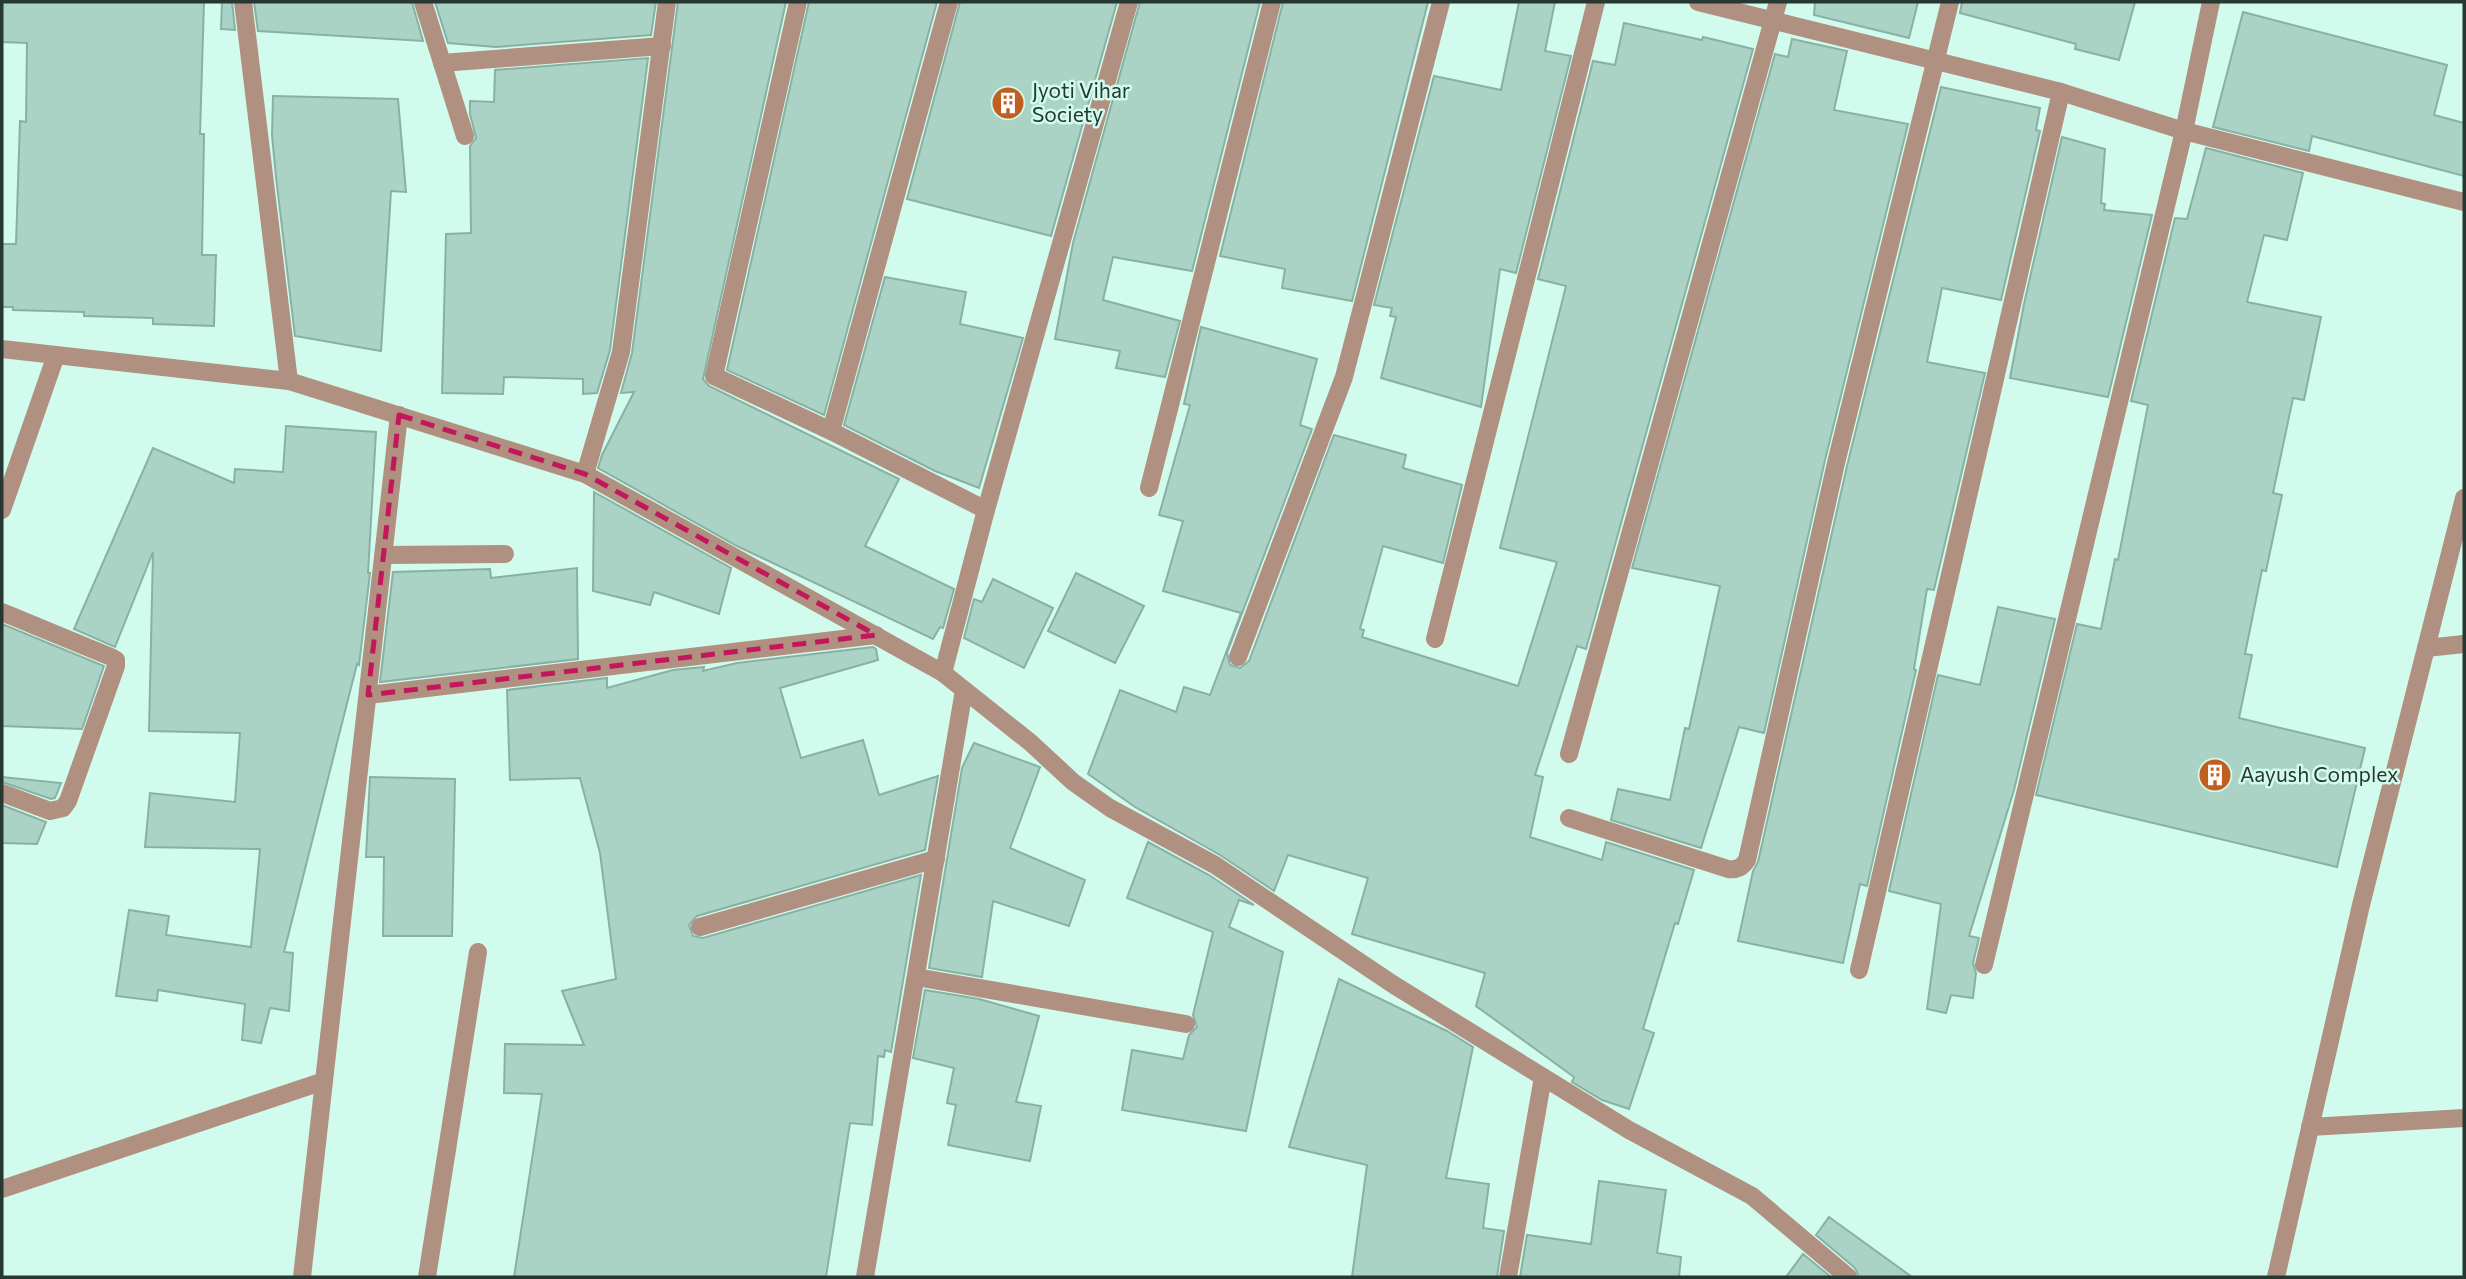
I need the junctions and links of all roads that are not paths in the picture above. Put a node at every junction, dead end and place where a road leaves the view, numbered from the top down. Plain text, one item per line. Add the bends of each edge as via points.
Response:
1 (243, 2) edge
2 (423, 2) edge
3 (667, 2) edge
4 (798, 2) edge
5 (949, 2) edge
6 (1129, 2) edge
7 (1272, 2) edge
8 (1441, 2) edge
9 (1596, 2) edge
10 (1698, 2) edge
11 (1778, 2) edge
12 (1950, 2) edge
13 (2211, 2) edge
14 (1772, 22) junction
15 (662, 46) junction
16 (1934, 62) junction
17 (442, 63) junction
18 (2061, 92) junction
19 (2184, 131) junction
20 (465, 136) dead end
21 (2464, 202) edge
22 (2, 349) edge
23 (56, 355) junction
24 (289, 381) junction
25 (399, 415) junction
26 (831, 431) junction
27 (585, 474) junction
28 (1149, 488) dead end
29 (2464, 498) edge
30 (2, 509) edge
31 (986, 510) junction
32 (505, 554) dead end
33 (384, 555) junction
34 (2, 612) edge
35 (876, 635) junction
36 (1436, 639) dead end
37 (2464, 644) edge
38 (2426, 648) junction
39 (1238, 657) dead end
40 (943, 673) junction
41 (964, 690) junction
42 (368, 695) junction
43 (1569, 754) dead end
44 (2, 793) edge
45 (1569, 818) dead end
46 (936, 859) junction
47 (700, 927) dead end
48 (478, 952) dead end
49 (1984, 965) dead end
50 (1859, 970) dead end
51 (916, 977) junction
52 (1186, 1024) dead end
53 (1544, 1077) junction
54 (324, 1082) junction
55 (2464, 1118) edge
56 (2310, 1127) junction
57 (2, 1189) edge
58 (302, 1277) edge
59 (427, 1277) edge
60 (865, 1277) edge
61 (1508, 1277) edge
62 (1848, 1277) edge
63 (2276, 1277) edge

1 - 24 street
2 - 17 street
3 - 15 street
4 - 26 street via 715,376
5 - 26 street
6 - 31 street
7 - 28 street
8 - 39 street via 1344,377
9 - 36 street
10 - 14 street
11 - 14 street
12 - 16 street
13 - 19 street
14 - 16 street
14 - 43 street
15 - 17 street
15 - 27 street via 621,352
16 - 18 street
16 - 45 street via 1836,463 1747,860 1735,870 1728,869
17 - 20 street
18 - 19 street
18 - 50 street
19 - 21 street
19 - 49 street
22 - 23 street
23 - 24 street
23 - 30 street
24 - 25 street
25 - 27 street
25 - 33 street
26 - 31 street
27 - 35 street
29 - 38 street
31 - 40 street
32 - 33 street
33 - 42 street
34 - 44 street via 111,657 116,666 63,808 50,811
35 - 40 street
35 - 42 street
37 - 38 street
38 - 56 street
40 - 41 street
41 - 46 street
41 - 53 street via 1110,808 1215,865 1394,985
42 - 54 street
46 - 47 street
46 - 51 street
48 - 59 street
51 - 52 street
51 - 60 street
53 - 61 street
53 - 62 street via 1629,1130 1752,1196
54 - 57 street
54 - 58 street
55 - 56 street
56 - 63 street

